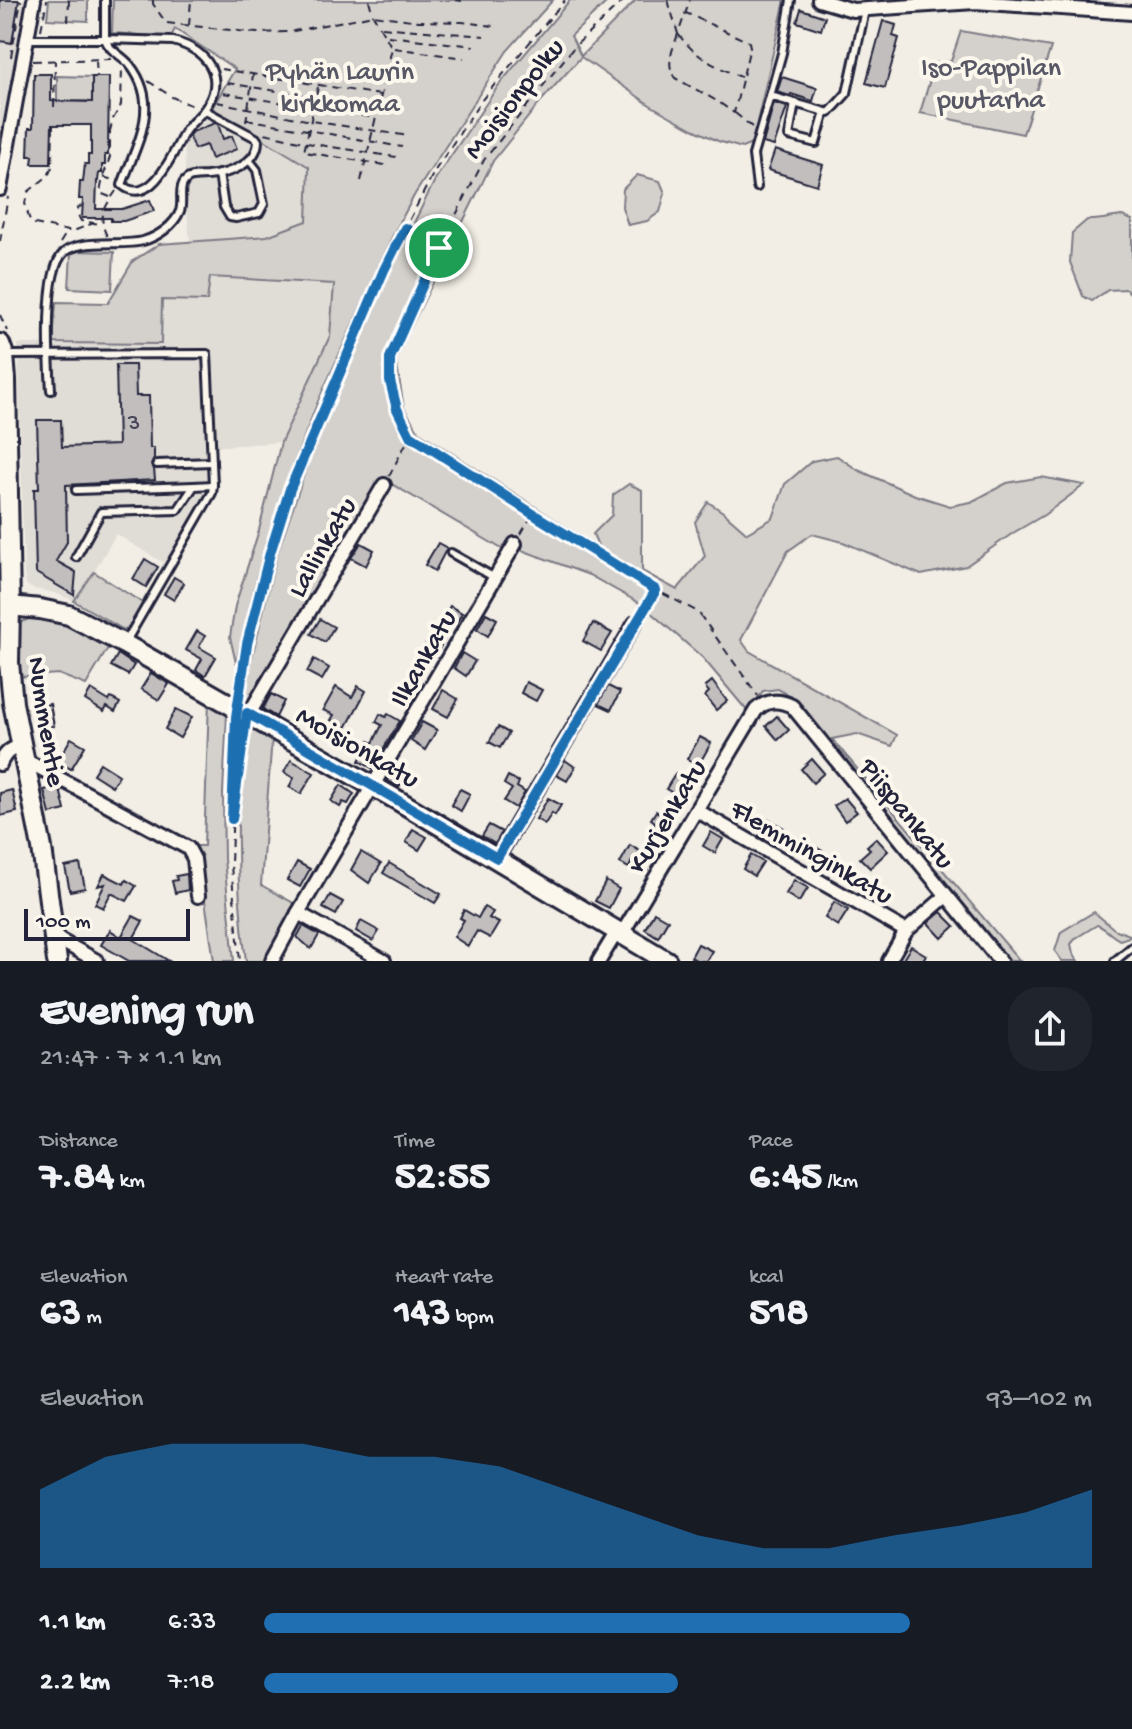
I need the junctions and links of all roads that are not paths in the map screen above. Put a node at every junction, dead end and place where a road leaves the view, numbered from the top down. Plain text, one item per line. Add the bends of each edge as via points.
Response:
1 (34, 0) edge
2 (105, 0) edge
3 (791, 0) edge
4 (819, 0) edge
5 (865, 9) junction
6 (1132, 13) edge
7 (27, 39) junction
8 (105, 39) junction
9 (770, 96) junction
10 (795, 103) junction
11 (204, 110) junction
12 (825, 112) junction
13 (249, 160) junction
14 (219, 174) junction
15 (757, 187) dead end
16 (0, 189) edge
17 (6, 351) edge
18 (49, 355) junction
19 (51, 390) dead end
20 (212, 462) junction
21 (157, 464) dead end
22 (213, 485) junction
23 (384, 485) road end
24 (194, 486) junction
25 (76, 490) dead end
26 (515, 544) road end
27 (451, 553) dead end
28 (76, 557) dead end
29 (495, 578) junction
30 (10, 606) junction
31 (635, 623) road end
32 (124, 644) junction
33 (770, 702) joint
34 (245, 710) junction
35 (23, 753) junction
36 (0, 764) edge
37 (372, 786) junction
38 (696, 810) junction
39 (497, 858) junction
40 (198, 896) dead end
41 (946, 896) junction
42 (298, 913) junction
43 (906, 931) junction
44 (618, 932) junction
45 (54, 937) junction
46 (1132, 947) edge
47 (57, 961) edge
48 (97, 961) edge
49 (272, 961) edge
50 (384, 961) edge
51 (599, 961) edge
52 (667, 961) edge
53 (889, 961) edge
54 (1000, 961) edge
55 (1115, 961) edge

1 - 7 street
2 - 8 lane
3 - 9 lane
4 - 5 street
5 - 6 street via 975,2
5 - 12 lane via 847,93
7 - 8 lane
7 - 16 street
8 - 11 lane via 173,41 204,57 215,76
8 - 11 lane via 143,88 144,127 122,185 138,190 159,177
9 - 10 lane
9 - 15 lane via 753,155
10 - 12 lane
10 - 12 lane via 789,136 816,143
11 - 13 lane via 256,138
13 - 14 lane
13 - 14 lane via 257,170 264,204 259,213 230,217
14 - 18 lane via 187,179 181,185 180,210 159,234 127,245 66,250 51,295
17 - 18 lane
17 - 30 street, Nummentie
18 - 19 lane
18 - 20 lane via 207,354
20 - 21 lane
20 - 22 lane
22 - 24 lane
22 - 32 lane
23 - 34 street, Lallinkatu
24 - 25 lane
24 - 28 lane via 178,510 101,512
26 - 29 street, Ilkankatu
27 - 29 lane
29 - 37 street, Ilkankatu
30 - 32 street, Moisionkatu via 69,615
30 - 35 street, Nummentie via 9,663
31 - 39 street
32 - 34 street, Moisionkatu
33 - 38 street, Kurjenkatu via 756,710
33 - 41 street, Piispankatu via 792,706
34 - 37 street, Moisionkatu
35 - 36 street via 11,748
35 - 40 street via 188,848
35 - 45 street, Nummentie
37 - 39 street, Moisionkatu
37 - 42 street, Ilkankatu
38 - 43 street, Flemminginkatu
38 - 44 street, Kurjenkatu via 626,927
39 - 44 street, Moisionkatu
41 - 43 street
41 - 54 street, Piispankatu
42 - 49 street, Ilkankatu
42 - 50 street
43 - 53 street
44 - 51 street, Kurjenkatu
44 - 52 street, Moisionkatu
45 - 47 street, Nummentie
45 - 48 street
46 - 55 lane

